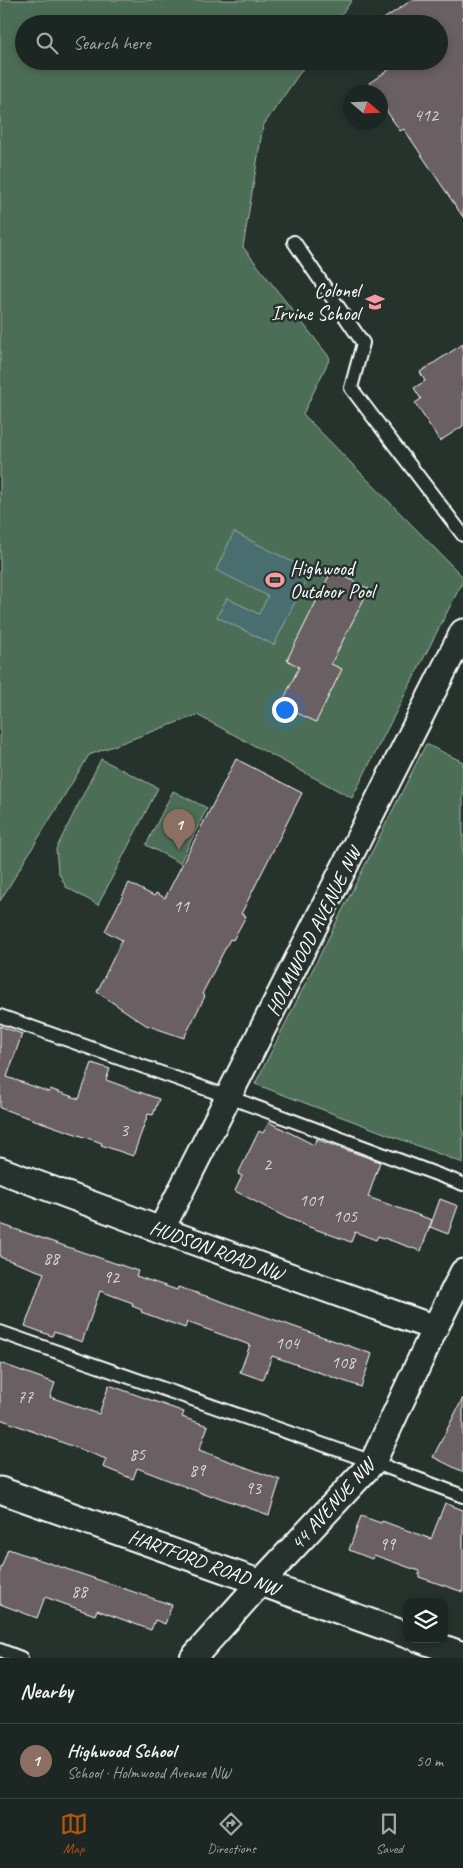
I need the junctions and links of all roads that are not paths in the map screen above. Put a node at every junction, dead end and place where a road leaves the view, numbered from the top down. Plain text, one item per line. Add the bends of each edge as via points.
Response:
1 (294, 242) dead end
2 (463, 535) edge
3 (463, 632) edge
4 (0, 1016) edge
5 (229, 1098) junction
6 (0, 1170) edge
7 (463, 1184) edge
8 (161, 1230) junction
9 (463, 1272) edge
10 (435, 1328) junction
11 (0, 1332) edge
12 (374, 1462) junction
13 (0, 1490) edge
14 (463, 1496) edge
15 (261, 1582) junction
16 (403, 1634) edge
17 (430, 1643) edge
18 (0, 1650) edge
19 (463, 1655) edge
20 (21, 1658) edge
21 (193, 1658) edge

1 - 2 lane via 363,343 351,388
3 - 5 street, HOLMWOOD AVENUE NW
4 - 5 lane
5 - 7 lane
5 - 8 street, HOLMWOOD AVENUE NW
6 - 8 street, HUDSON ROAD NW
8 - 10 street, HUDSON ROAD NW
9 - 10 street, 44 AVENUE NW
10 - 12 street, 44 AVENUE NW
11 - 12 lane
12 - 14 lane
12 - 15 street, 44 AVENUE NW
13 - 15 street, HARTFORD ROAD NW
15 - 16 street, HARTFORD ROAD NW
15 - 21 street, 44 AVENUE NW
17 - 19 street
18 - 20 lane

